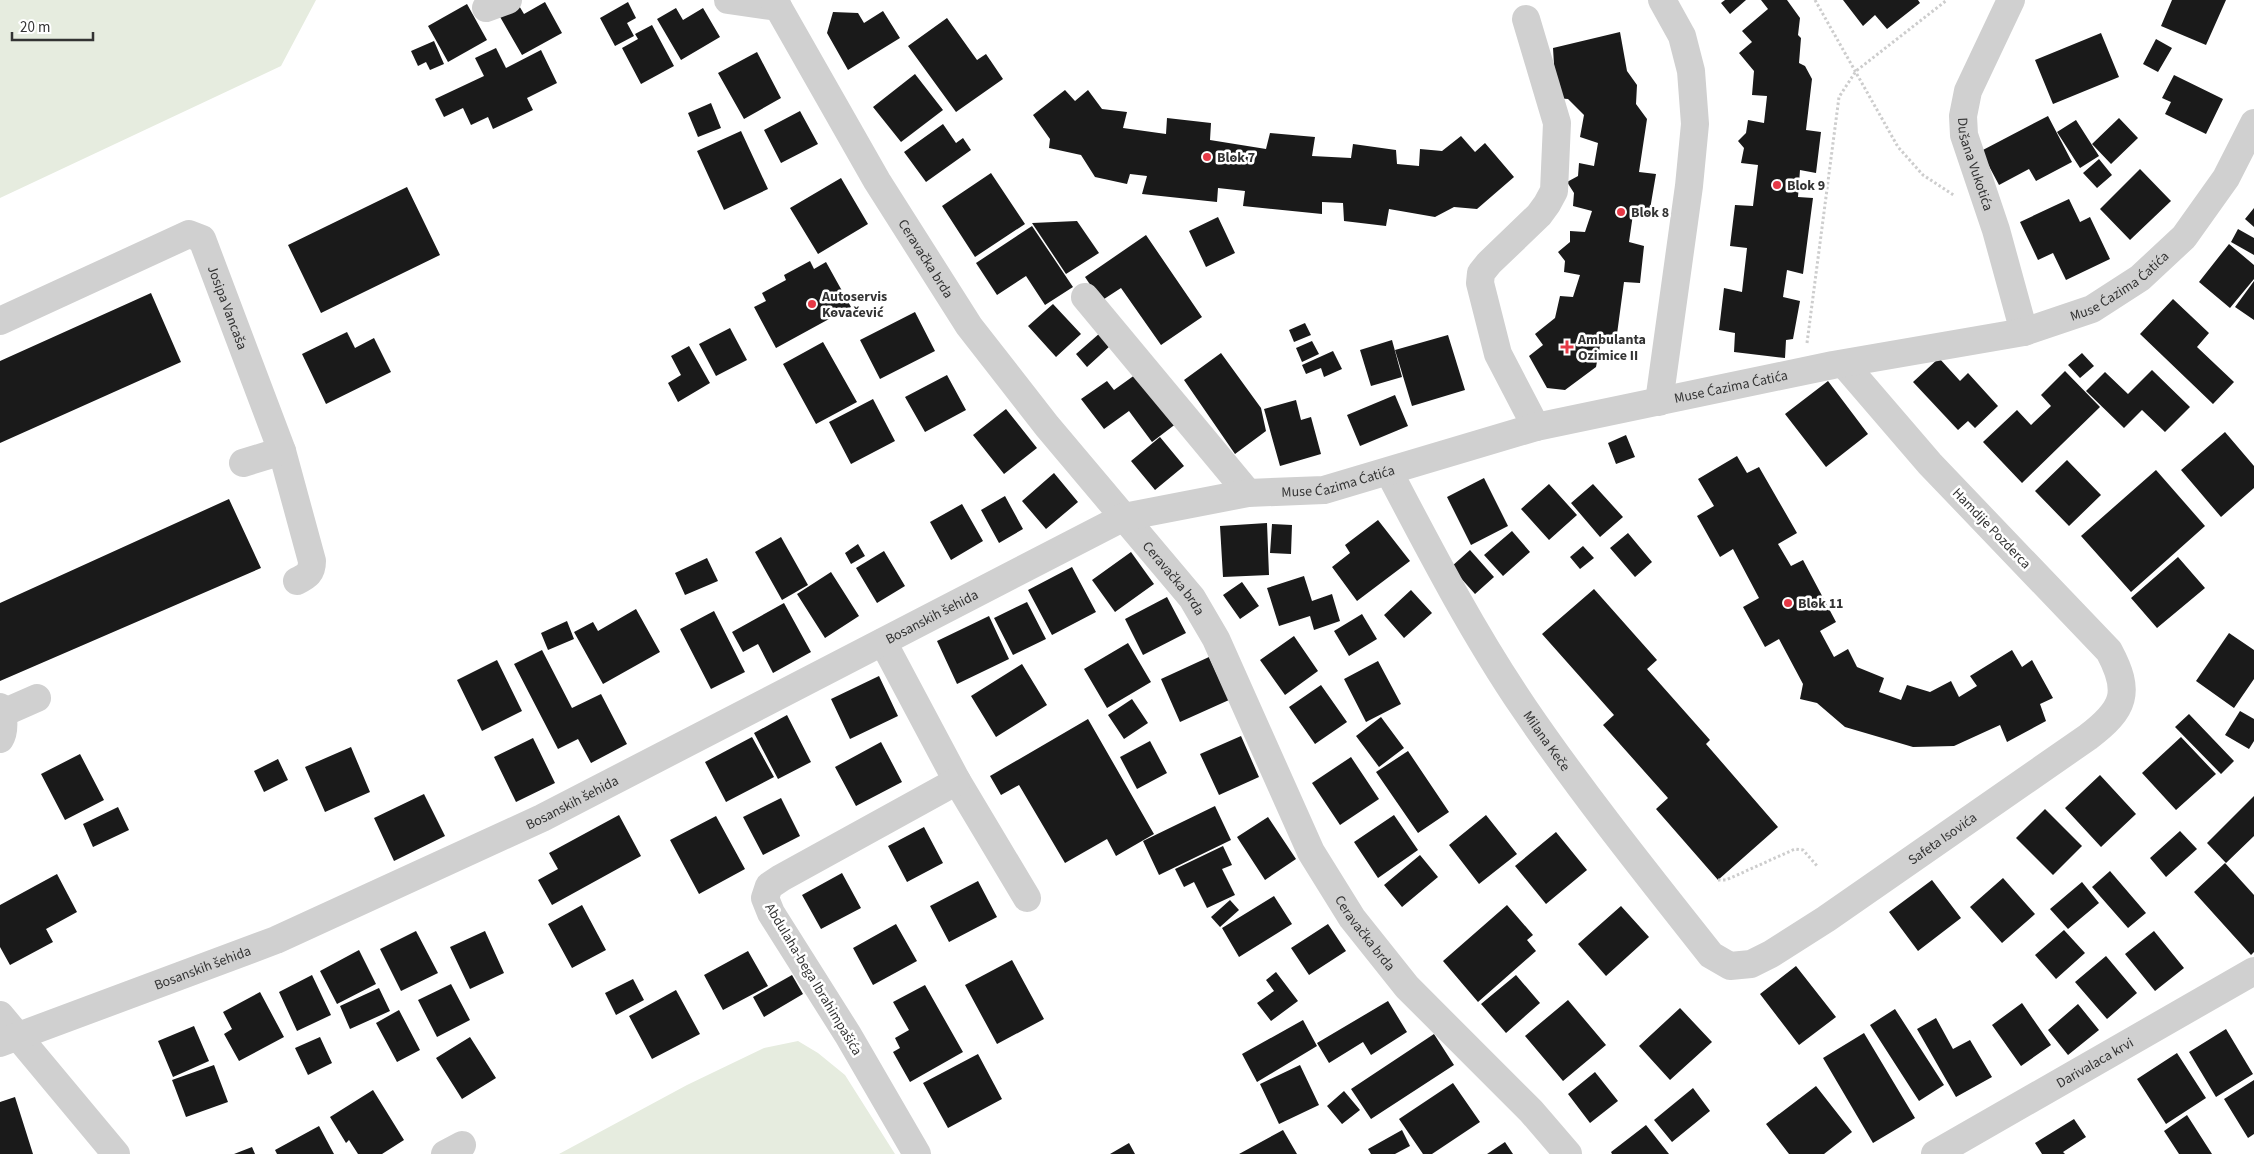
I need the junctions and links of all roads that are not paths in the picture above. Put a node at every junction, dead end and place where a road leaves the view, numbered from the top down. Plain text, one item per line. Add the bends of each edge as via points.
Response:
1 (728, 0) edge
2 (1662, 0) edge
3 (2011, 0) edge
4 (776, 4) edge
5 (1526, 19) dead end
6 (2254, 123) edge
7 (1085, 297) dead end
8 (0, 321) edge
9 (2024, 332) junction
10 (1844, 364) junction
11 (1659, 402) junction
12 (1536, 427) junction
13 (282, 451) junction
14 (243, 463) dead end
15 (1389, 472) junction
16 (1248, 493) junction
17 (1124, 517) junction
18 (297, 581) dead end
19 (882, 642) junction
20 (37, 698) dead end
21 (2122, 700) joint
22 (1, 720) edge
23 (957, 781) junction
24 (1027, 898) dead end
25 (1751, 964) joint
26 (2254, 971) edge
27 (0, 1014) edge
28 (9, 1040) edge
29 (116, 1154) edge
30 (917, 1154) edge
31 (1568, 1154) edge
32 (1936, 1154) edge

1 - 4 street
2 - 11 street via 1682,36 1691,70 1695,124
3 - 9 street, Dušana Vukotića via 1968,91 1963,116 1964,135
4 - 17 street, Ceravačka brda via 877,181 970,326 1047,426
5 - 12 street via 1557,123 1554,191 1539,214 1489,263 1481,273 1480,283 1498,354
6 - 9 street, Muse Ćazima Ćatića via 2226,178 2184,237 2140,278 2092,309
7 - 16 street
8 - 13 street, Josipa Vancaša via 190,234 196,235 206,246
9 - 10 street, Muse Ćazima Ćatića
10 - 11 street, Muse Ćazima Ćatića
10 - 21 street, Hamdije Pozderca via 1930,464 2109,651 2122,682
11 - 12 street, Muse Ćazima Ćatića
12 - 15 street, Muse Ćazima Ćatića
13 - 14 street
13 - 18 street, Josipa Vancaša via 312,561 312,569 307,576
15 - 16 street, Muse Ćazima Ćatića via 1324,490
15 - 25 street, Milana Keče via 1498,668 1589,798 1711,955 1730,966
16 - 17 street, Muse Ćazima Ćatića
17 - 19 street, Bosanskih šehida
17 - 31 street, Ceravačka brda via 1192,598 1216,639 1311,852 1352,918 1407,987 1531,1111
19 - 23 street
19 - 28 street, Bosanskih šehida via 533,822 276,940
20 - 22 street
21 - 25 street, Safeta Isovića via 2088,737 1826,919
23 - 24 street
23 - 30 street, Abdulaha-bega Ibrahimpašića via 781,878 769,886 765,898
26 - 32 street, Darivalaca krvi
27 - 28 street
28 - 29 street

